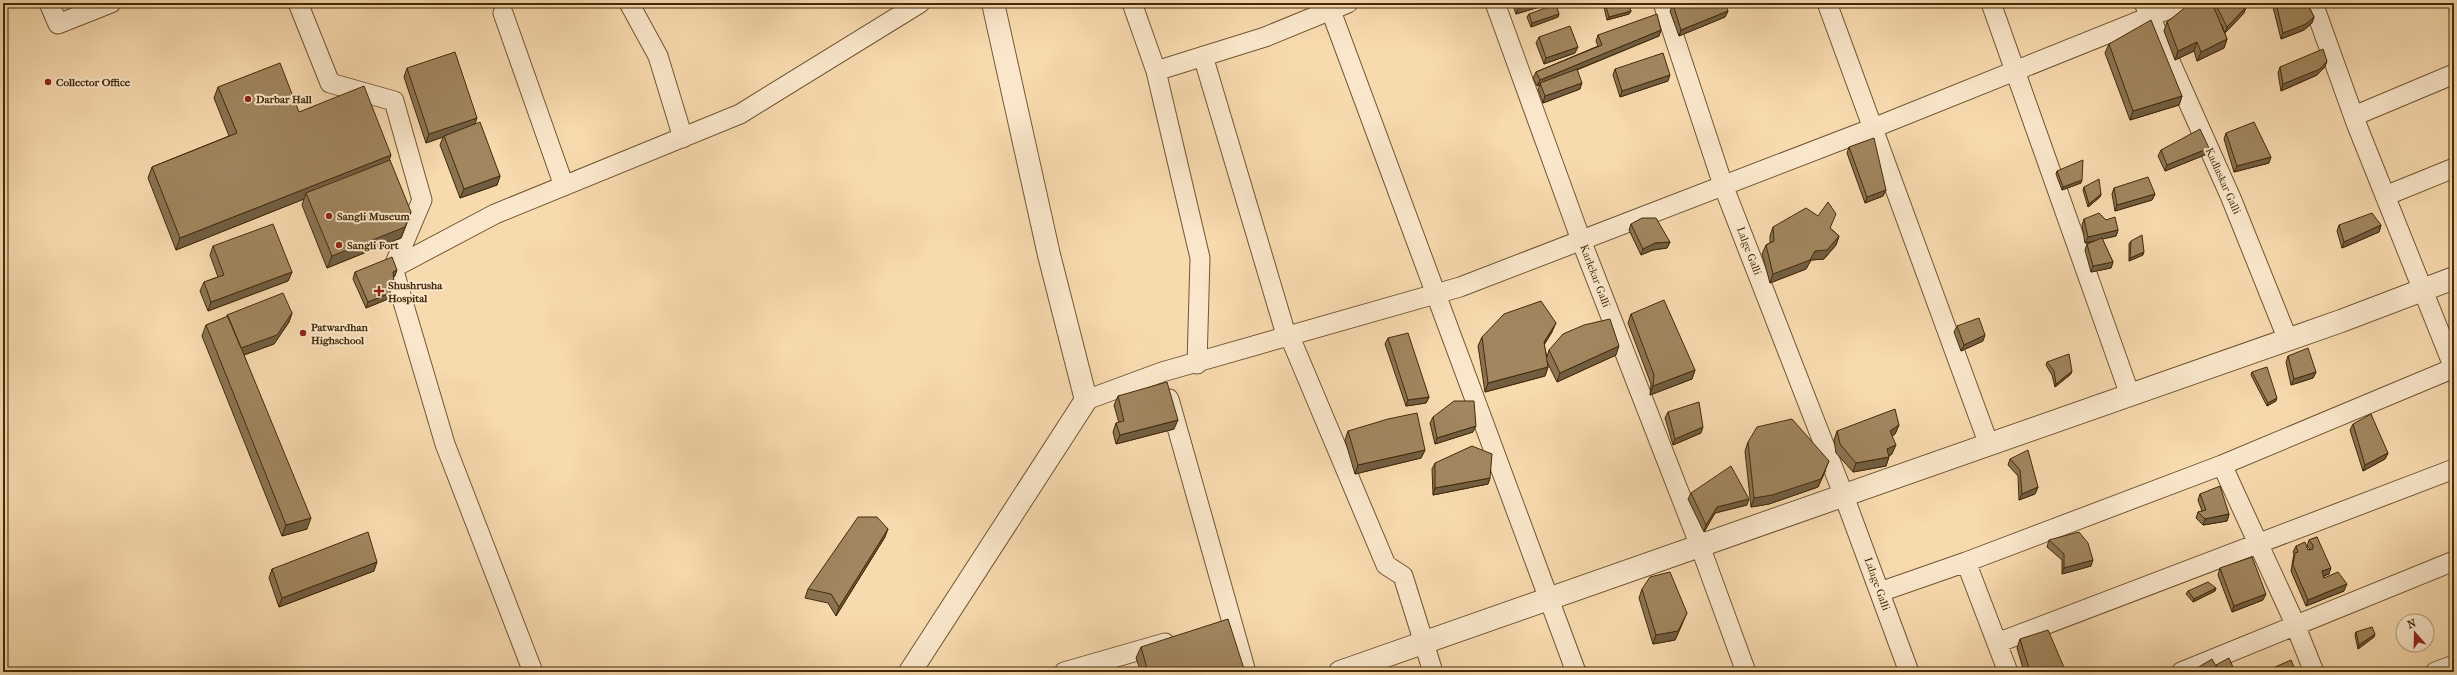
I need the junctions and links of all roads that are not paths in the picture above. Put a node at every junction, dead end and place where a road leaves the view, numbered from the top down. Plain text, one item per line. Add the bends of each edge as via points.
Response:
1 (50, 3) edge
2 (111, 3) edge
3 (298, 3) edge
4 (629, 3) edge
5 (920, 3) edge
6 (993, 3) edge
7 (1132, 3) edge
8 (1495, 3) edge
9 (1663, 3) edge
10 (1827, 3) edge
11 (1991, 3) edge
12 (2184, 3) edge
13 (2315, 4) edge
14 (1336, 5) edge
15 (2147, 10) edge
16 (503, 13) dead end
17 (1203, 56) junction
18 (2016, 70) junction
19 (1156, 71) junction
20 (2454, 74) edge
21 (2354, 116) junction
22 (1873, 128) junction
23 (683, 138) junction
24 (2454, 168) edge
25 (1723, 185) junction
26 (564, 186) junction
27 (2385, 196) junction
28 (1581, 240) junction
29 (393, 268) junction
30 (2454, 278) edge
31 (2422, 290) junction
32 (1437, 294) junction
33 (1288, 337) junction
34 (2288, 340) junction
35 (1197, 364) junction
36 (2454, 368) edge
37 (1162, 372) junction
38 (2130, 395) junction
39 (1086, 400) junction
40 (1989, 445) junction
41 (2222, 465) junction
42 (2454, 469) edge
43 (1844, 496) junction
44 (2258, 544) junction
45 (1700, 546) junction
46 (1966, 562) junction
47 (2454, 562) edge
48 (1880, 592) junction
49 (1550, 598) junction
50 (2296, 626) junction
51 (1179, 639) edge
52 (1423, 643) junction
53 (1997, 643) junction
54 (2454, 665) edge
55 (533, 672) edge
56 (910, 672) edge
57 (1064, 672) edge
58 (1246, 672) edge
59 (1340, 672) edge
60 (1433, 672) edge
61 (1576, 672) edge
62 (1746, 672) edge
63 (1909, 672) edge
64 (2008, 672) edge
65 (2181, 672) edge
66 (2314, 672) edge
67 (2435, 672) edge

1 - 2 street via 58,24
3 - 29 street via 330,83 394,101 422,200
4 - 23 street via 658,56
5 - 23 street via 740,114
6 - 39 street via 1049,255
7 - 19 street
8 - 28 street, Karlekar Galli
9 - 25 street, Lalge Galli
10 - 22 street
11 - 18 street
12 - 15 street
13 - 21 street
14 - 17 street via 1265,37
14 - 32 street
15 - 18 street
15 - 34 street, Kadlaskar Galli via 2231,198
16 - 26 street
17 - 19 street
17 - 33 street
18 - 22 street
18 - 38 street
19 - 35 street via 1200,258
20 - 21 street
21 - 27 street
22 - 25 street
22 - 40 street
23 - 26 street
24 - 27 street
25 - 28 street
25 - 43 street, Lalge Galli
26 - 29 street via 495,214
27 - 31 street
28 - 32 street
28 - 45 street, Karlekar Galli
29 - 55 street via 444,444
30 - 31 street
31 - 34 street
31 - 36 street
32 - 33 street
32 - 49 street
33 - 35 street
33 - 52 street via 1386,564 1403,576
34 - 38 street
35 - 37 street
36 - 41 street
37 - 39 street
37 - 58 street via 1225,627
38 - 40 street
39 - 56 street
40 - 43 street
41 - 44 street
41 - 46 street
42 - 44 street
43 - 45 street
43 - 48 street, Lalage Galli
44 - 50 street
44 - 53 street
45 - 49 street
45 - 62 street, Karlekar Galli
46 - 48 street
46 - 53 street
47 - 50 street
48 - 63 street, Lalage Galli
49 - 52 street
49 - 61 street
50 - 65 street
50 - 66 street
51 - 57 street
52 - 59 street
52 - 60 street
53 - 64 street
54 - 67 street

